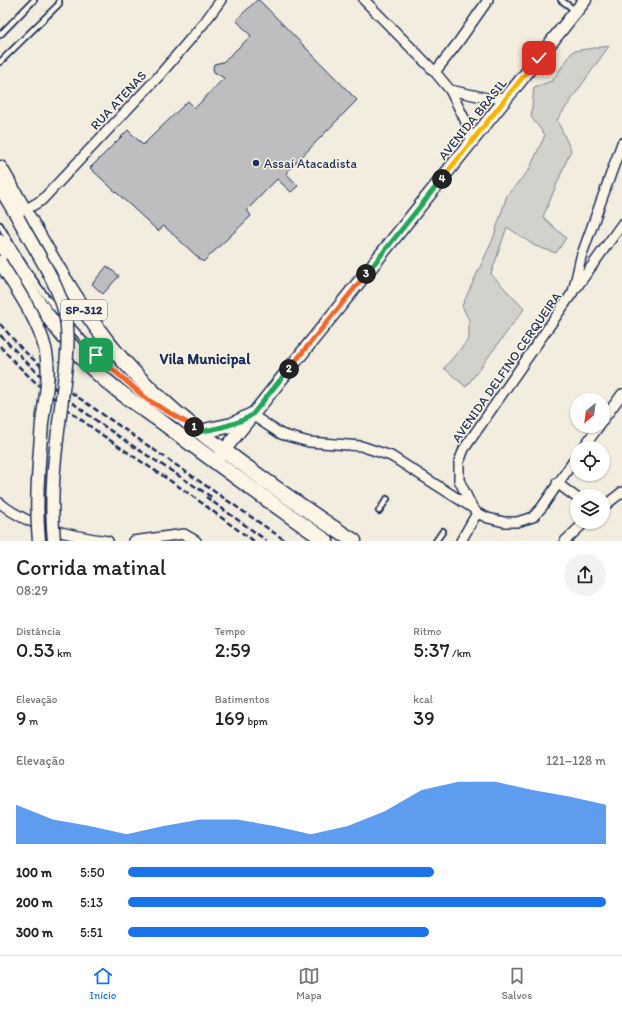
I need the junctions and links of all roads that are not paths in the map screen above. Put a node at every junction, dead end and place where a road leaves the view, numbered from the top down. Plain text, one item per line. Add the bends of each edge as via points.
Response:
1 (34, 0) edge
2 (59, 0) edge
3 (364, 0) edge
4 (488, 0) edge
5 (561, 0) edge
6 (585, 0) edge
7 (218, 1) edge
8 (576, 11) junction
9 (0, 35) edge
10 (0, 62) edge
11 (435, 72) junction
12 (450, 90) junction
13 (507, 98) junction
14 (472, 142) junction
15 (622, 143) edge
16 (0, 168) edge
17 (0, 188) edge
18 (22, 214) junction
19 (622, 224) edge
20 (0, 225) edge
21 (0, 242) edge
22 (0, 262) edge
23 (573, 292) junction
24 (42, 308) junction
25 (67, 321) junction
26 (622, 394) edge
27 (610, 410) edge
28 (252, 415) junction
29 (188, 423) junction
30 (199, 432) junction
31 (219, 457) junction
32 (570, 465) edge
33 (557, 483) junction
34 (622, 492) edge
35 (570, 493) edge
36 (387, 499) dead end
37 (610, 501) edge
38 (0, 503) edge
39 (474, 510) junction
40 (379, 511) dead end
41 (578, 529) edge
42 (443, 531) dead end
43 (175, 538) edge
44 (39, 541) edge
45 (54, 541) edge
46 (108, 541) edge
47 (133, 541) edge
48 (196, 541) edge
49 (326, 541) edge
50 (354, 541) edge
51 (436, 541) edge
52 (461, 541) edge
53 (565, 541) edge

1 - 9 lane
2 - 10 lane via 59,4
3 - 11 street
4 - 11 street
5 - 8 lane
6 - 8 main road, AVENIDA BRASIL
7 - 18 street, RUA ATENAS via 158,77 42,200
8 - 13 main road, AVENIDA BRASIL
11 - 12 street
12 - 13 street via 487,98
12 - 14 street via 465,120
13 - 14 main road, AVENIDA BRASIL
14 - 28 main road, AVENIDA BRASIL
15 - 23 street, AVENIDA DELFINO CERQUEIRA via 581,256
16 - 18 main road, SP-312
17 - 18 main road
18 - 29 main road, SP-312 via 79,304 107,342 143,382
18 - 45 main road, bridge via 65,314 66,362 52,474 51,511
19 - 23 street
20 - 25 lane via 32,278
21 - 24 main road, SP-312
22 - 44 main road, bridge via 36,324 46,358 47,378 38,477
23 - 39 street, AVENIDA DELFINO CERQUEIRA via 464,449 459,462 459,480
24 - 25 lane
24 - 31 main road, SP-312 via 85,361 108,382
25 - 29 lane via 96,355 148,400
26 - 27 street
28 - 30 main road via 232,425
28 - 31 main road, AVENIDA BRASIL
28 - 39 street via 281,434 291,437 309,442 361,446 391,456
29 - 30 main road, SP-312
30 - 31 main road, SP-312
31 - 49 main road, SP-312
31 - 50 main road, SP-312
32 - 33 street
33 - 35 street
33 - 39 street via 542,507 533,517 526,520 499,521
34 - 37 street
36 - 40 lane
38 - 46 street via 25,519 50,528
39 - 52 street
41 - 53 street
42 - 51 lane
43 - 47 street
43 - 48 street via 184,534

